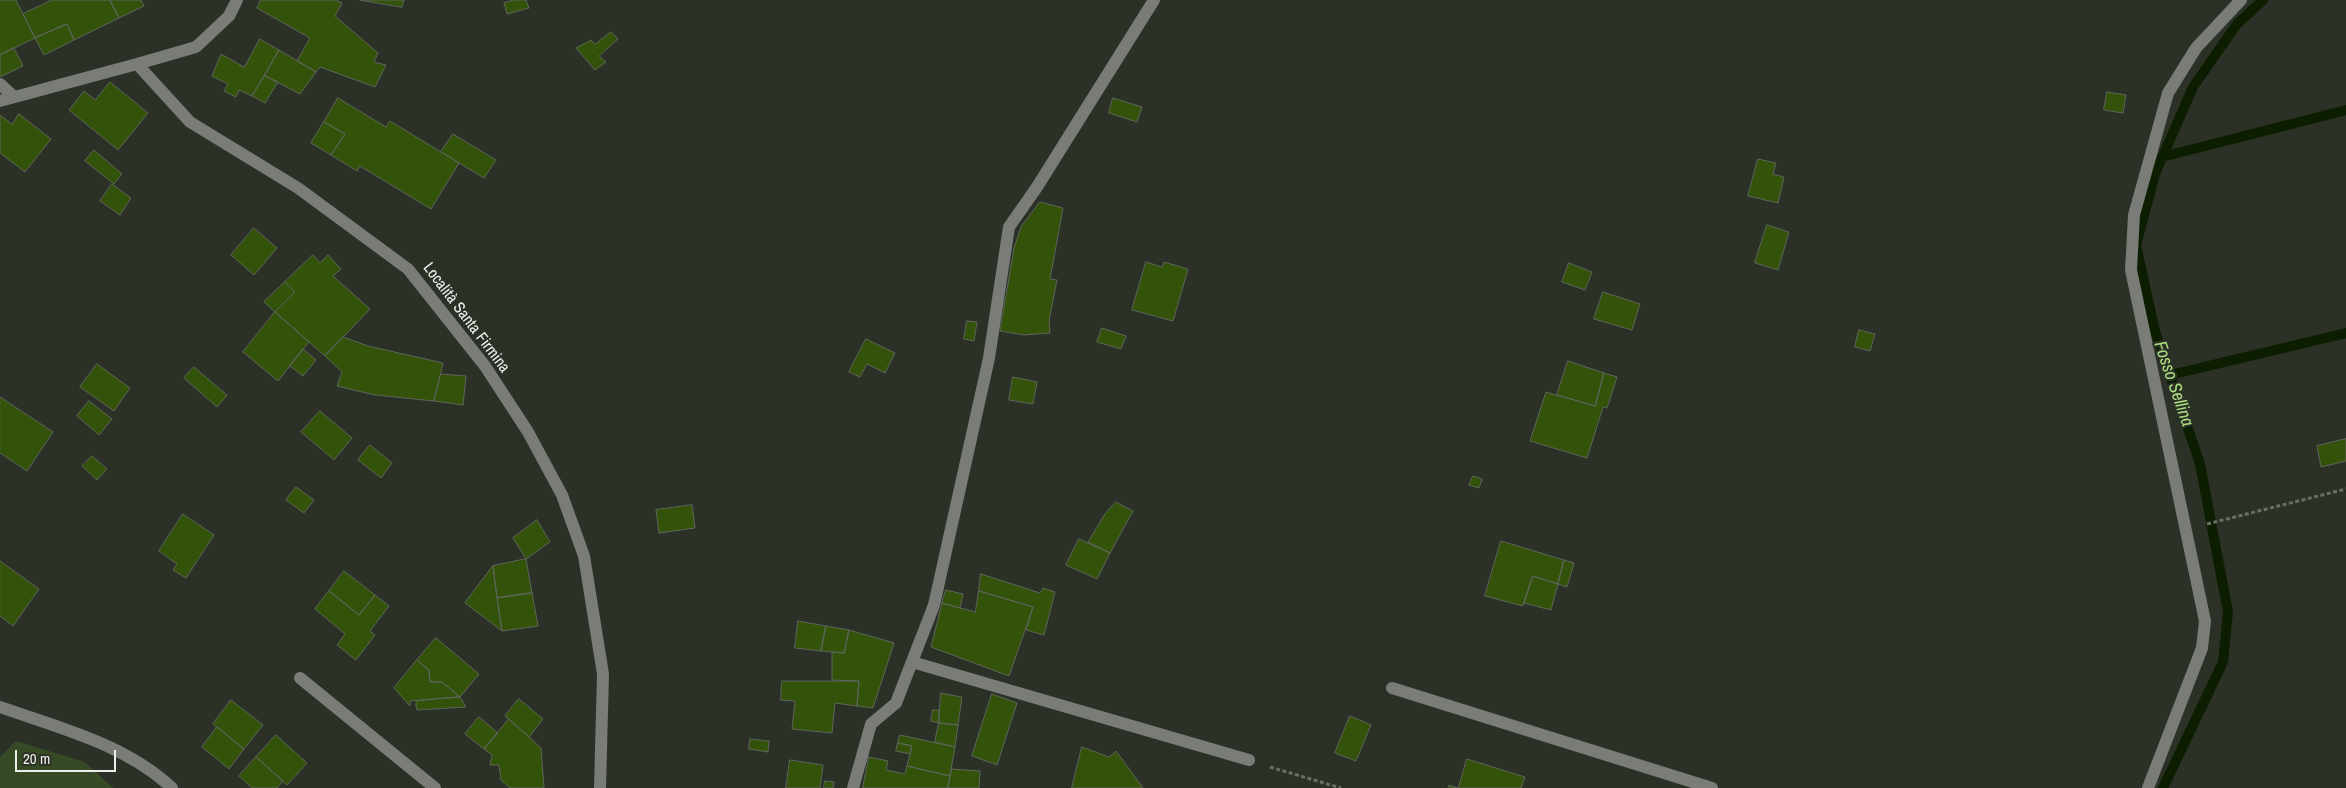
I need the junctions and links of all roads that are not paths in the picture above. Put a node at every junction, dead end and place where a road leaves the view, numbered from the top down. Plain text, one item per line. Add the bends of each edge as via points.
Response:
1 (238, 0) edge
2 (1154, 0) edge
3 (2240, 0) edge
4 (137, 64) junction
5 (0, 84) edge
6 (14, 97) junction
7 (0, 101) edge
8 (912, 662) junction
9 (300, 678) dead end
10 (1392, 688) dead end
11 (0, 707) edge
12 (1249, 760) road end
13 (172, 788) edge
14 (435, 788) edge
15 (600, 788) edge
16 (853, 788) edge
17 (1712, 788) edge
18 (2148, 788) edge

1 - 4 street via 229,16 196,47
2 - 8 street via 1038,187 1009,227 989,358 934,605
3 - 18 street via 2196,48 2168,93 2134,215 2132,270 2205,621 2202,648
4 - 6 street
4 - 15 street, Località Santa Firmina via 190,122 298,188 408,269 485,366 528,432 562,494 584,556 603,674
5 - 6 street
6 - 7 street
8 - 12 street
8 - 16 street via 896,703 871,724
9 - 14 street
10 - 17 street
11 - 13 street via 107,744

